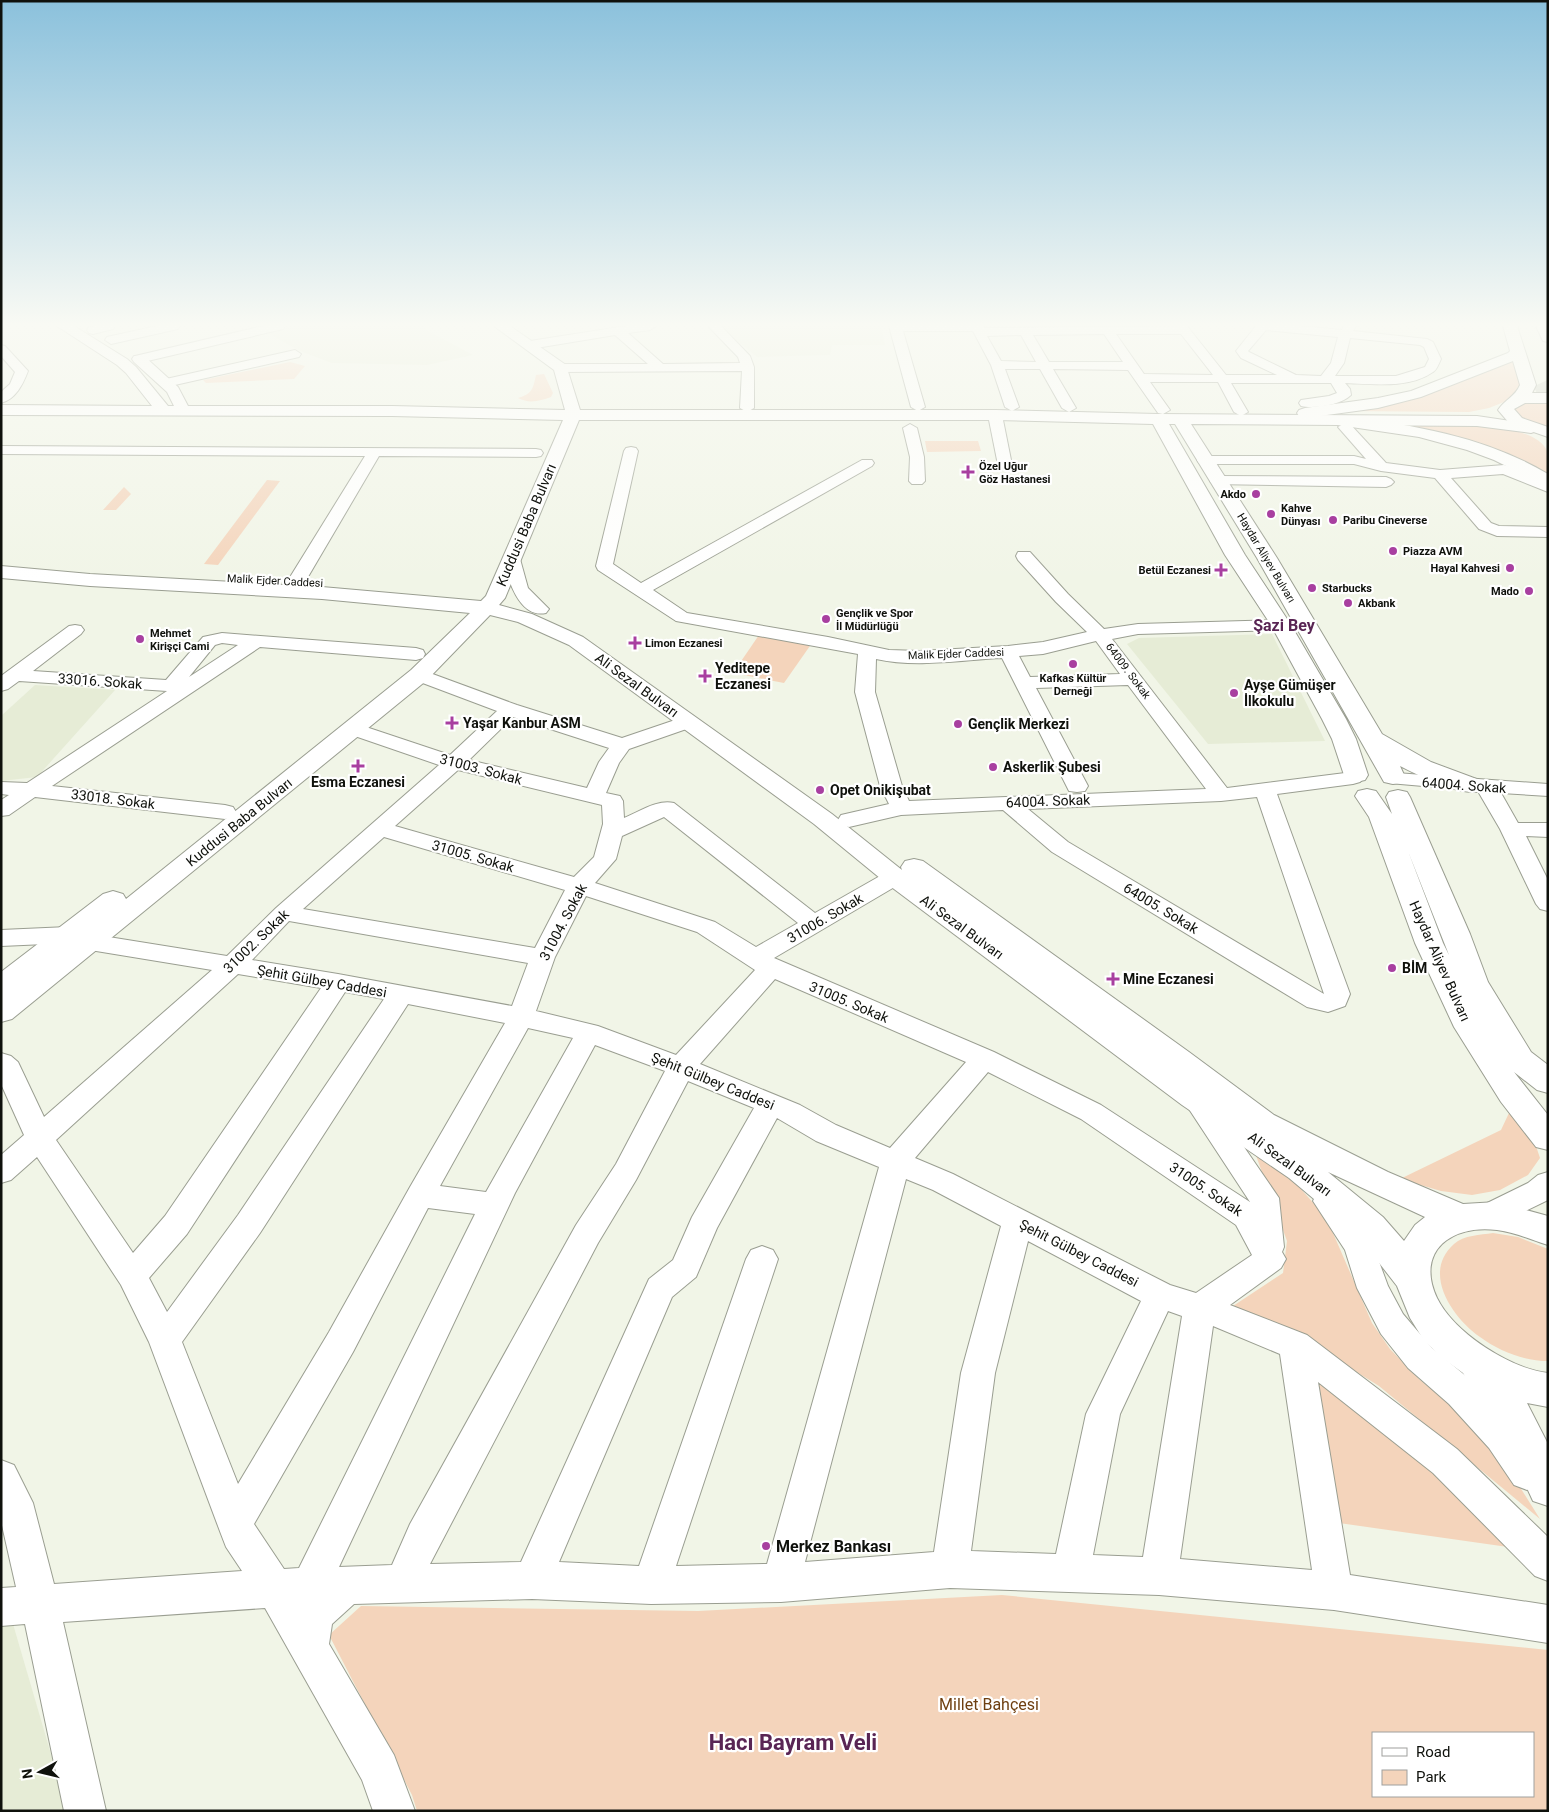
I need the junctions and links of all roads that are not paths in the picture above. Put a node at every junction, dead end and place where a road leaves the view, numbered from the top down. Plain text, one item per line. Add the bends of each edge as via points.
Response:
1 (579, 410) edge
2 (220, 411) edge
3 (556, 411) edge
4 (580, 411) edge
5 (611, 411) edge
6 (611, 411) edge
7 (636, 411) junction
8 (652, 411) edge
9 (1103, 411) edge
10 (1159, 411) edge
11 (1264, 411) edge
12 (1378, 411) edge
13 (1486, 411) edge
14 (1506, 411) edge
15 (1241, 412) joint
16 (995, 415) junction
17 (1161, 415) junction
18 (1180, 419) junction
19 (1341, 424) junction
20 (910, 428) dead end
21 (1538, 430) edge
22 (545, 434) junction
23 (1548, 442) edge
24 (1, 450) edge
25 (631, 451) dead end
26 (374, 453) junction
27 (1004, 460) dead end
28 (866, 464) dead end
29 (1382, 467) junction
30 (1205, 470) junction
31 (1406, 470) junction
32 (1440, 474) junction
33 (917, 481) dead end
34 (1386, 482) dead end
35 (1548, 482) edge
36 (1548, 488) edge
37 (1548, 532) edge
38 (1024, 556) dead end
39 (512, 559) junction
40 (1, 572) edge
41 (54, 576) junction
42 (296, 582) junction
43 (641, 590) junction
44 (481, 602) junction
45 (540, 609) junction
46 (1281, 625) junction
47 (75, 630) dead end
48 (1100, 635) junction
49 (867, 652) junction
50 (1008, 652) junction
51 (418, 665) junction
52 (1134, 679) junction
53 (8, 680) edge
54 (1024, 683) junction
55 (178, 687) junction
56 (510, 709) junction
57 (688, 722) junction
58 (353, 729) junction
59 (1371, 736) junction
60 (622, 745) junction
61 (454, 763) junction
62 (1077, 786) dead end
63 (1360, 786) junction
64 (1397, 787) junction
65 (1, 788) edge
66 (32, 790) junction
67 (1481, 790) junction
68 (1540, 790) edge
69 (1257, 793) junction
70 (1221, 795) junction
71 (603, 798) junction
72 (1007, 803) junction
73 (901, 808) junction
74 (1, 810) edge
75 (225, 812) junction
76 (849, 820) junction
77 (380, 829) junction
78 (1511, 829) junction
79 (1548, 830) edge
80 (612, 832) junction
81 (895, 877) junction
82 (579, 886) junction
83 (1548, 904) edge
84 (284, 913) junction
85 (814, 924) junction
86 (1, 938) edge
87 (79, 939) junction
88 (543, 957) junction
89 (763, 963) junction
90 (232, 966) junction
91 (338, 982) junction
92 (1, 987) edge
93 (401, 994) junction
94 (1, 1012) edge
95 (521, 1017) junction
96 (589, 1033) junction
97 (984, 1059) junction
98 (1, 1063) edge
99 (681, 1067) junction
100 (1548, 1082) edge
101 (1512, 1094) junction
102 (1198, 1100) junction
103 (770, 1105) junction
104 (1548, 1118) edge
105 (39, 1138) junction
106 (1548, 1138) edge
107 (896, 1160) junction
108 (1301, 1169) junction
109 (1, 1172) edge
110 (1548, 1183) edge
111 (420, 1195) junction
112 (495, 1205) junction
113 (1474, 1216) junction
114 (1018, 1221) junction
115 (1548, 1231) edge
116 (1270, 1259) junction
117 (762, 1260) dead end
118 (132, 1276) junction
119 (1415, 1282) junction
120 (1160, 1294) junction
121 (1200, 1308) junction
122 (165, 1340) junction
123 (1295, 1345) junction
124 (1475, 1361) junction
125 (1548, 1390) edge
126 (1, 1478) edge
127 (1548, 1487) edge
128 (1548, 1503) edge
129 (235, 1522) junction
130 (1548, 1562) edge
131 (950, 1569) junction
132 (1071, 1573) junction
133 (1159, 1576) junction
134 (532, 1580) junction
135 (403, 1582) junction
136 (781, 1583) junction
137 (348, 1585) junction
138 (651, 1585) junction
139 (292, 1587) junction
140 (1334, 1591) junction
141 (40, 1606) junction
142 (1, 1607) edge
143 (1548, 1624) edge
144 (309, 1648) junction
145 (85, 1811) edge
146 (394, 1811) edge

1 - 39 main road, Kuddusi Baba Bulvarı via 544,480
2 - 22 main road via 392,411
3 - 22 main road
4 - 7 main road via 598,422
5 - 7 main road
6 - 7 main road
7 - 8 main road
7 - 16 main road
9 - 17 main road
10 - 17 street
11 - 15 main road
12 - 13 main road via 1475,414
14 - 21 main road via 1511,417
15 - 17 main road
16 - 17 main road
16 - 27 street
17 - 18 main road
17 - 30 main road, Haydar Aliyev Bulvarı
18 - 19 main road
18 - 30 main road, Haydar Aliyev Bulvarı
19 - 21 main road via 1477,421
19 - 29 street
19 - 35 main road via 1398,427 1440,437 1509,461
20 - 33 street via 917,456
21 - 23 main road
22 - 26 street
22 - 44 main road, Kuddusi Baba Bulvarı
24 - 26 street
25 - 43 street, Malik Ejder Caddesi via 604,566
26 - 42 street
28 - 43 street
29 - 30 street via 1354,460
29 - 31 street
30 - 31 street
30 - 34 street
30 - 46 main road, Haydar Aliyev Bulvarı via 1235,555
30 - 59 main road, Haydar Aliyev Bulvarı via 1267,558
31 - 32 street
32 - 36 street via 1504,469
32 - 37 street via 1485,526 1497,531
38 - 48 street, 64009. Sokak
39 - 44 main road, Kuddusi Baba Bulvarı
39 - 45 street via 517,586
40 - 41 main road, Malik Ejder Caddesi
41 - 42 main road, Malik Ejder Caddesi via 100,572
41 - 44 main road, Malik Ejder Caddesi
42 - 44 main road, Malik Ejder Caddesi
43 - 49 street, Malik Ejder Caddesi via 682,617 828,642
44 - 45 main road, Ali Sezal Bulvarı
44 - 51 main road, Kuddusi Baba Bulvarı via 468,628
44 - 57 main road, Ali Sezal Bulvarı via 576,641
45 - 76 main road, Ali Sezal Bulvarı via 586,631
46 - 48 street, Malik Ejder Caddesi via 1138,629
46 - 63 main road, Haydar Aliyev Bulvarı via 1334,719
47 - 53 street
48 - 50 street, Malik Ejder Caddesi
48 - 52 street, 64009. Sokak
49 - 50 street, Malik Ejder Caddesi via 920,657
49 - 73 street via 866,692 891,786
50 - 54 street
51 - 55 street via 256,640
51 - 56 street
51 - 58 main road, Kuddusi Baba Bulvarı
51 - 75 main road, Kuddusi Baba Bulvarı
52 - 54 street
52 - 70 street, 64009. Sokak
53 - 55 street, 33016. Sokak
54 - 62 street
55 - 66 street
56 - 60 street
56 - 61 street, 31002. Sokak
57 - 60 street
57 - 81 main road, Ali Sezal Bulvarı via 823,819
58 - 61 street, 31003. Sokak
58 - 87 main road, Kuddusi Baba Bulvarı
59 - 64 main road, Haydar Aliyev Bulvarı
59 - 67 main road via 1416,765
60 - 71 street via 609,762
61 - 71 street, 31003. Sokak
61 - 77 street, 31002. Sokak
63 - 64 main road via 1373,772
63 - 69 street, 64004. Sokak
63 - 101 main road, Haydar Aliyev Bulvarı via 1382,817 1429,943 1465,1019
64 - 67 street, 64004. Sokak
64 - 100 main road, Haydar Aliyev Bulvarı via 1473,982 1520,1060
65 - 66 street, 33018. Sokak
66 - 74 street
66 - 75 street, 33018. Sokak
67 - 68 street, 64004. Sokak
67 - 78 street
69 - 70 street, 64004. Sokak
69 - 72 street, 64005. Sokak via 1337,994 1336,1000 1328,1003 1322,1003 1060,847
70 - 72 street, 64004. Sokak
71 - 80 street, 31004. Sokak via 614,824
72 - 73 street, 64004. Sokak
73 - 76 street, 64004. Sokak
75 - 87 main road, Kuddusi Baba Bulvarı
76 - 113 main road, Ali Sezal Bulvarı via 1262,1124 1376,1182
77 - 82 street, 31005. Sokak
77 - 84 street, 31002. Sokak
78 - 79 street
78 - 83 street
80 - 82 street, 31004. Sokak via 605,859
80 - 85 street via 666,808
81 - 85 street, 31006. Sokak
81 - 102 main road, Ali Sezal Bulvarı
82 - 88 street, 31004. Sokak
82 - 89 street, 31005. Sokak via 706,928
84 - 88 street
84 - 90 street, 31002. Sokak
85 - 89 street, 31006. Sokak
86 - 87 street, Şehit Gülbey Caddesi
87 - 90 street, Şehit Gülbey Caddesi
87 - 92 main road, Kuddusi Baba Bulvarı
87 - 94 main road, Kuddusi Baba Bulvarı
88 - 95 street, 31004. Sokak
89 - 97 street, 31005. Sokak
89 - 99 street, 31006. Sokak
90 - 91 street, Şehit Gülbey Caddesi
90 - 105 street, 31002. Sokak
91 - 93 street, Şehit Gülbey Caddesi
91 - 118 street via 176,1225
93 - 95 street, Şehit Gülbey Caddesi
93 - 122 street via 249,1224
95 - 96 street, Şehit Gülbey Caddesi
95 - 111 street, 31004. Sokak
96 - 99 street, Şehit Gülbey Caddesi
96 - 112 street
97 - 107 street
97 - 116 street, 31005. Sokak via 1091,1112 1247,1216
98 - 105 street via 8,1069
99 - 103 street, Şehit Gülbey Caddesi
99 - 135 street, 31006. Sokak via 423,1537
101 - 104 main road, Haydar Aliyev Bulvarı
101 - 106 main road, Haydar Aliyev Bulvarı
102 - 108 main road, Ali Sezal Bulvarı
102 - 116 street via 1264,1198
103 - 107 street, Şehit Gülbey Caddesi via 790,1112 826,1133
103 - 134 street via 703,1226 686,1268 660,1288
105 - 109 street, 31002. Sokak
105 - 118 street
107 - 114 street, Şehit Gülbey Caddesi
107 - 136 street
108 - 119 main road, Ali Sezal Bulvarı via 1371,1227
108 - 128 street via 1337,1212 1359,1246 1373,1288 1392,1324 1420,1358 1461,1393 1501,1437
110 - 113 street via 1538,1191
111 - 112 street
111 - 129 street, 31004. Sokak via 341,1342
112 - 139 street
113 - 115 main road, Ali Sezal Bulvarı via 1523,1221
113 - 119 main road via 1435,1228 1418,1245 1412,1268
114 - 120 street, Şehit Gülbey Caddesi
114 - 131 street via 978,1373
116 - 121 street
117 - 138 street
118 - 122 street
119 - 124 main road via 1418,1297 1436,1327
120 - 121 street, Şehit Gülbey Caddesi
120 - 132 street via 1103,1414
121 - 123 street, Şehit Gülbey Caddesi
121 - 133 street
122 - 129 street
123 - 130 street, Şehit Gülbey Caddesi via 1445,1461
123 - 140 street
124 - 125 main road via 1501,1377
124 - 127 main road via 1516,1421
126 - 141 street via 15,1502
129 - 139 street via 239,1534
131 - 132 street
131 - 136 street
132 - 133 street
133 - 140 street
134 - 135 street
134 - 138 street
135 - 137 street
136 - 138 street
137 - 139 street
137 - 144 street via 324,1602 312,1622
139 - 141 street
139 - 144 street
140 - 143 street
141 - 142 street
141 - 145 street
144 - 146 street via 379,1770

